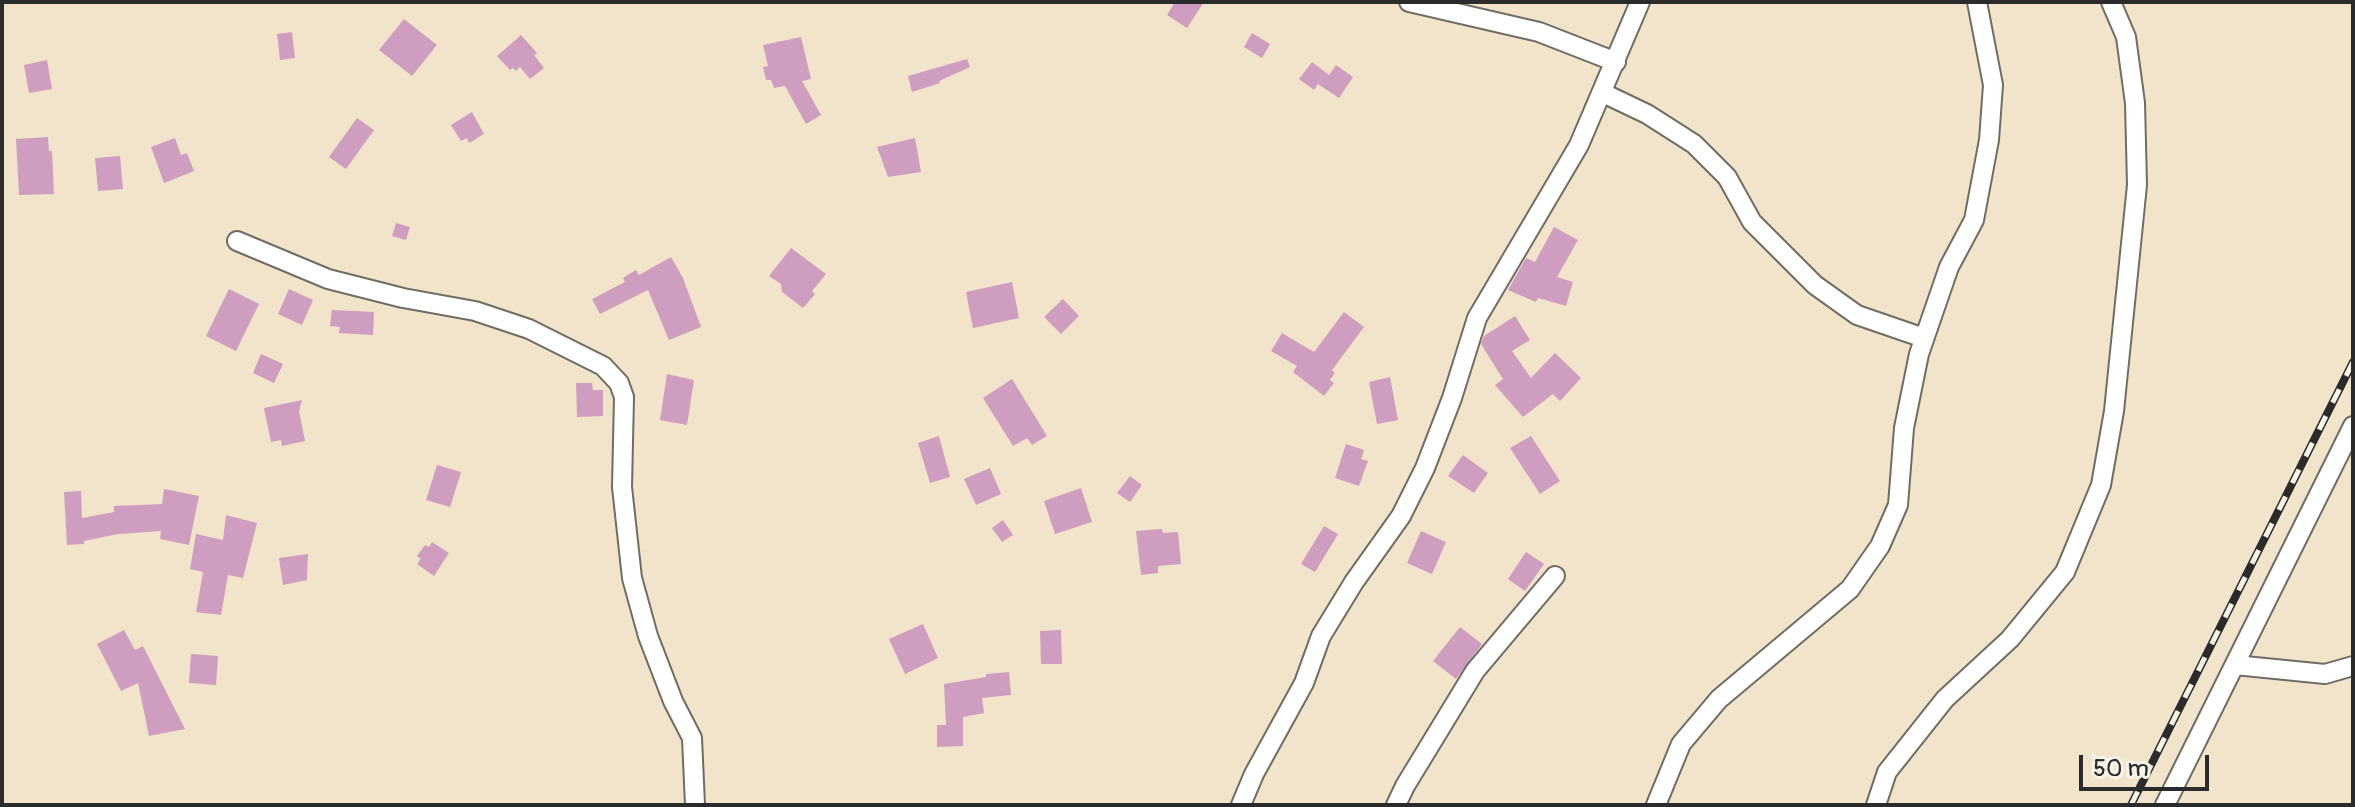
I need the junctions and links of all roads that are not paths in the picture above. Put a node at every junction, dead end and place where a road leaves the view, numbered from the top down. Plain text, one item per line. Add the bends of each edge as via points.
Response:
1 (1409, 2) edge
2 (1640, 2) edge
3 (1977, 2) edge
4 (2111, 2) edge
5 (1616, 62) junction
6 (1603, 93) junction
7 (237, 241) dead end
8 (1924, 338) junction
9 (2353, 426) edge
10 (1555, 576) dead end
11 (2235, 665) junction
12 (2353, 666) edge
13 (695, 805) edge
14 (1241, 805) edge
15 (1396, 805) edge
16 (1656, 805) edge
17 (1876, 805) edge
18 (2165, 805) edge

1 - 5 street via 1539,32
2 - 5 street
3 - 8 street via 1993,85 1989,140 1974,220 1949,267
4 - 17 street via 2128,50 2137,185 2114,411 2101,485 2065,572 2010,639 1945,699 1887,772
5 - 6 street
6 - 8 street via 1694,144 1727,177 1752,222 1815,285 1857,315
6 - 14 street via 1579,145 1477,318 1452,398 1401,516 1321,636 1304,683
7 - 13 street via 328,279 475,311 529,329 603,366 619,383 624,397 622,487 632,578 648,636 692,738
8 - 16 street via 1904,428 1898,505 1880,546 1850,589 1719,699 1681,744
9 - 11 street
10 - 15 street via 1475,671
11 - 12 street via 2325,674
11 - 18 street

